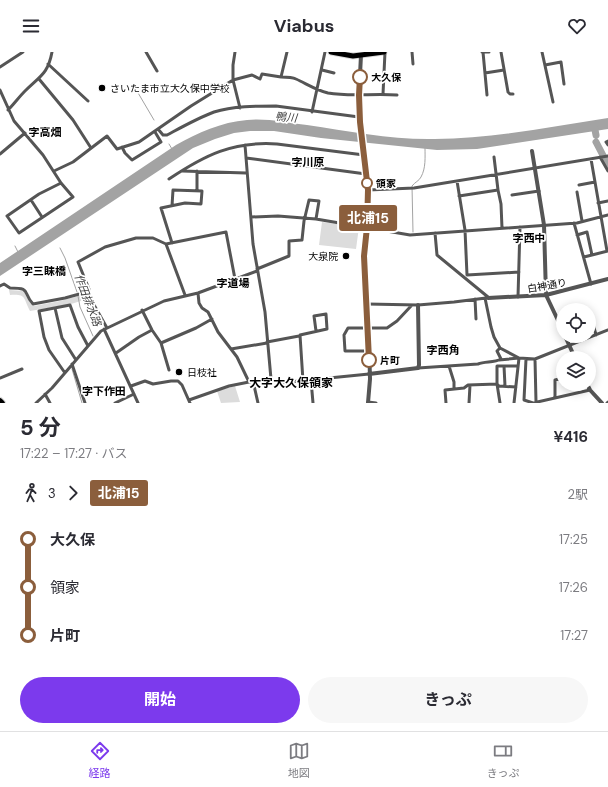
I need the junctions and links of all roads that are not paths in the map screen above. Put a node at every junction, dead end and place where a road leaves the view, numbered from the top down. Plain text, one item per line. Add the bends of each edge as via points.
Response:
1 (23, 52) edge
2 (52, 52) edge
3 (146, 52) edge
4 (235, 52) edge
5 (287, 52) edge
6 (326, 52) edge
7 (331, 52) edge
8 (384, 52) edge
9 (412, 52) edge
10 (483, 52) edge
11 (489, 52) edge
12 (501, 52) edge
13 (542, 52) edge
14 (361, 55) junction
15 (48, 64) junction
16 (413, 64) dead end
17 (545, 65) junction
18 (0, 67) edge
19 (322, 70) junction
20 (504, 70) junction
21 (157, 71) dead end
22 (334, 73) dead end
23 (485, 73) junction
24 (281, 77) junction
25 (39, 79) junction
26 (233, 80) junction
27 (564, 84) dead end
28 (316, 89) junction
29 (0, 90) edge
30 (383, 94) junction
31 (513, 94) dead end
32 (359, 95) junction
33 (397, 95) dead end
34 (487, 95) dead end
35 (88, 101) dead end
36 (553, 102) dead end
37 (240, 108) junction
38 (8, 110) junction
39 (312, 112) junction
40 (360, 120) junction
41 (158, 129) junction
42 (155, 132) junction
43 (25, 133) junction
44 (608, 141) edge
45 (245, 145) junction
46 (608, 145) edge
47 (91, 148) junction
48 (122, 148) junction
49 (532, 151) dead end
50 (364, 153) junction
51 (0, 154) edge
52 (494, 157) dead end
53 (605, 157) edge
54 (246, 158) junction
55 (591, 159) junction
56 (535, 168) junction
57 (54, 171) junction
58 (181, 171) junction
59 (197, 171) junction
60 (608, 171) edge
61 (246, 173) junction
62 (366, 174) junction
63 (496, 174) junction
64 (169, 179) dead end
65 (457, 181) junction
66 (595, 182) junction
67 (61, 183) junction
68 (579, 185) dead end
69 (197, 190) junction
70 (368, 190) junction
71 (498, 190) junction
72 (539, 191) junction
73 (577, 192) dead end
74 (512, 195) dead end
75 (459, 196) junction
76 (31, 200) junction
77 (608, 201) edge
78 (598, 203) junction
79 (172, 206) junction
80 (608, 215) edge
81 (601, 216) junction
82 (42, 217) junction
83 (251, 217) junction
84 (306, 218) junction
85 (316, 219) junction
86 (582, 221) junction
87 (574, 223) junction
88 (544, 225) junction
89 (367, 227) junction
90 (520, 227) junction
91 (502, 228) junction
92 (465, 230) junction
93 (435, 233) junction
94 (577, 234) junction
95 (172, 243) junction
96 (166, 244) junction
97 (608, 251) edge
98 (592, 255) junction
99 (584, 257) junction
100 (257, 270) junction
101 (519, 272) junction
102 (236, 279) junction
103 (608, 279) edge
104 (591, 284) junction
105 (0, 286) edge
106 (198, 293) junction
107 (89, 294) junction
108 (186, 295) junction
109 (546, 295) junction
110 (518, 297) junction
111 (486, 298) junction
112 (475, 299) junction
113 (367, 304) junction
114 (412, 305) junction
115 (418, 305) junction
116 (54, 308) junction
117 (142, 310) junction
118 (556, 316) edge
119 (476, 318) dead end
120 (212, 319) junction
121 (105, 328) junction
122 (369, 329) junction
123 (152, 330) junction
124 (608, 330) edge
125 (316, 331) junction
126 (596, 335) edge
127 (299, 336) junction
128 (267, 342) junction
129 (161, 343) junction
130 (568, 343) edge
131 (577, 343) edge
132 (88, 346) junction
133 (570, 346) junction
134 (500, 348) junction
135 (231, 349) junction
136 (369, 351) junction
137 (572, 351) edge
138 (116, 353) junction
139 (519, 358) junction
140 (526, 359) junction
141 (535, 359) junction
142 (76, 360) junction
143 (499, 360) junction
144 (72, 364) junction
145 (449, 366) junction
146 (504, 366) junction
147 (518, 366) junction
148 (418, 368) junction
149 (22, 369) dead end
150 (169, 370) dead end
151 (65, 373) junction
152 (370, 374) junction
153 (0, 378) edge
154 (271, 379) junction
155 (311, 380) junction
156 (556, 380) edge
157 (303, 381) junction
158 (251, 382) junction
159 (470, 384) junction
160 (497, 384) junction
161 (130, 386) junction
162 (505, 386) junction
163 (516, 387) junction
164 (454, 389) junction
165 (586, 391) edge
166 (591, 391) edge
167 (45, 394) junction
168 (134, 394) junction
169 (555, 398) junction
170 (189, 401) edge
171 (38, 402) edge
172 (368, 402) edge
173 (534, 402) edge
174 (50, 403) edge
175 (85, 403) edge
176 (115, 403) edge
177 (138, 403) edge
178 (258, 403) edge
179 (313, 403) edge
180 (376, 403) edge
181 (446, 403) edge
182 (469, 403) edge
183 (500, 403) edge
184 (514, 403) edge
185 (602, 403) edge

1 - 18 street
2 - 15 street
3 - 21 street
4 - 26 street
5 - 24 street
6 - 19 street
7 - 14 main road
8 - 14 main road
8 - 30 street
9 - 16 street
10 - 11 street
10 - 23 street
12 - 20 street
13 - 17 street
14 - 32 street
15 - 25 street
15 - 35 street
17 - 27 street via 560,62
17 - 36 street
19 - 22 street
19 - 28 street
20 - 23 street
20 - 31 street via 508,92
23 - 34 street
24 - 26 street via 262,74 260,79 252,75
24 - 28 street via 296,79
25 - 38 street
25 - 47 street via 73,120
26 - 37 street
26 - 41 street
28 - 32 street via 330,93
28 - 39 street
29 - 38 street
30 - 32 street
30 - 33 street
32 - 40 street
37 - 39 street via 276,106
37 - 41 street via 214,112 167,135 161,134
38 - 43 street
39 - 40 street
40 - 50 street
41 - 42 street
42 - 48 street
42 - 48 street via 161,142 132,160
43 - 51 street
43 - 57 street
44 - 46 street
45 - 50 street via 264,143
45 - 54 street
45 - 58 street via 207,156
47 - 48 street via 107,136 118,149
47 - 57 street via 73,162
49 - 56 street
50 - 62 street
52 - 63 street
53 - 55 street
53 - 60 street
54 - 61 street
54 - 62 street
55 - 56 street
55 - 66 street
56 - 63 street
56 - 72 street
57 - 67 street
58 - 59 street
58 - 64 street
59 - 61 street
59 - 69 street
61 - 83 street
62 - 70 street
63 - 65 street
63 - 71 street
65 - 70 street via 414,188
65 - 75 street
66 - 68 street
66 - 78 street
67 - 76 street
67 - 82 street via 73,197
69 - 79 street via 173,190
69 - 79 street via 202,190 201,204 185,203
70 - 89 street
71 - 75 street
71 - 91 street
72 - 74 street
72 - 88 street
73 - 86 street
75 - 92 street
76 - 82 street
76 - 82 street via 7,216 19,233
77 - 78 street
78 - 81 street
79 - 95 street via 161,208
80 - 81 street
81 - 86 street
81 - 97 street
83 - 84 street
83 - 100 street
84 - 85 street
84 - 85 street via 309,200 319,201
84 - 100 street via 302,240 289,241 290,256
85 - 89 street
86 - 87 street
87 - 88 street
87 - 94 street
88 - 90 street
88 - 109 street
89 - 93 street via 410,235
89 - 113 street via 364,256
90 - 91 street
90 - 101 street
91 - 92 street
92 - 93 street
92 - 101 street via 467,275
93 - 111 street via 437,255
94 - 98 street via 586,232
94 - 99 street
95 - 96 street
95 - 102 street via 226,232
96 - 107 street via 153,238 136,238 105,247 78,262
96 - 108 street
97 - 98 street
98 - 99 street
99 - 104 street
100 - 102 street
100 - 128 street via 265,312
101 - 110 street
102 - 106 street
103 - 104 street, 白神通り
104 - 109 street, 白神通り
105 - 107 street via 4,284 10,288 23,289 33,304 83,293
106 - 108 street
106 - 120 street via 202,308
107 - 121 street
108 - 117 street
109 - 110 street, 白神通り
109 - 118 street
110 - 111 street, 白神通り
111 - 112 street
111 - 134 street via 494,337
112 - 115 street
112 - 119 street
113 - 114 street
113 - 122 street
114 - 115 street
114 - 122 street via 389,327
115 - 148 street
116 - 132 street via 70,305
116 - 142 street via 62,338
116 - 151 street via 39,311 49,350
117 - 121 street
117 - 123 street
120 - 129 street
120 - 135 street
121 - 132 street
121 - 138 street
122 - 136 street
122 - 136 street via 348,328 344,335 345,351
123 - 129 street
123 - 138 street
124 - 126 street
125 - 125 street via 327,329 326,314 314,316
125 - 127 street
127 - 128 street
127 - 157 street
128 - 135 street
128 - 154 street
129 - 150 street
130 - 133 street
131 - 133 street
132 - 142 street
133 - 137 street
133 - 141 street
134 - 139 street
134 - 143 street via 497,351 501,359
135 - 158 street
136 - 152 street
138 - 161 street
139 - 140 street
139 - 143 street
139 - 147 street
140 - 141 street
140 - 173 street via 524,400
141 - 173 street
142 - 144 street
143 - 145 street
144 - 151 street
144 - 175 street
145 - 148 street
145 - 164 street
146 - 147 street
146 - 160 street via 497,366
146 - 162 street
147 - 163 street
148 - 152 street
149 - 153 street
151 - 167 street
152 - 155 street
152 - 172 street
154 - 157 street via 279,384
154 - 158 street
155 - 157 street
155 - 179 street
156 - 169 street
158 - 170 street via 229,386
158 - 178 street
159 - 160 street
159 - 164 street via 464,388
159 - 182 street
160 - 162 street
160 - 183 street
161 - 168 street
161 - 170 street via 145,382 153,384 178,381 182,384
162 - 163 street
163 - 184 street
164 - 181 street via 445,390
165 - 169 street
166 - 185 street
167 - 171 street
167 - 174 street
168 - 176 street
168 - 177 street
169 - 173 street
172 - 180 street

